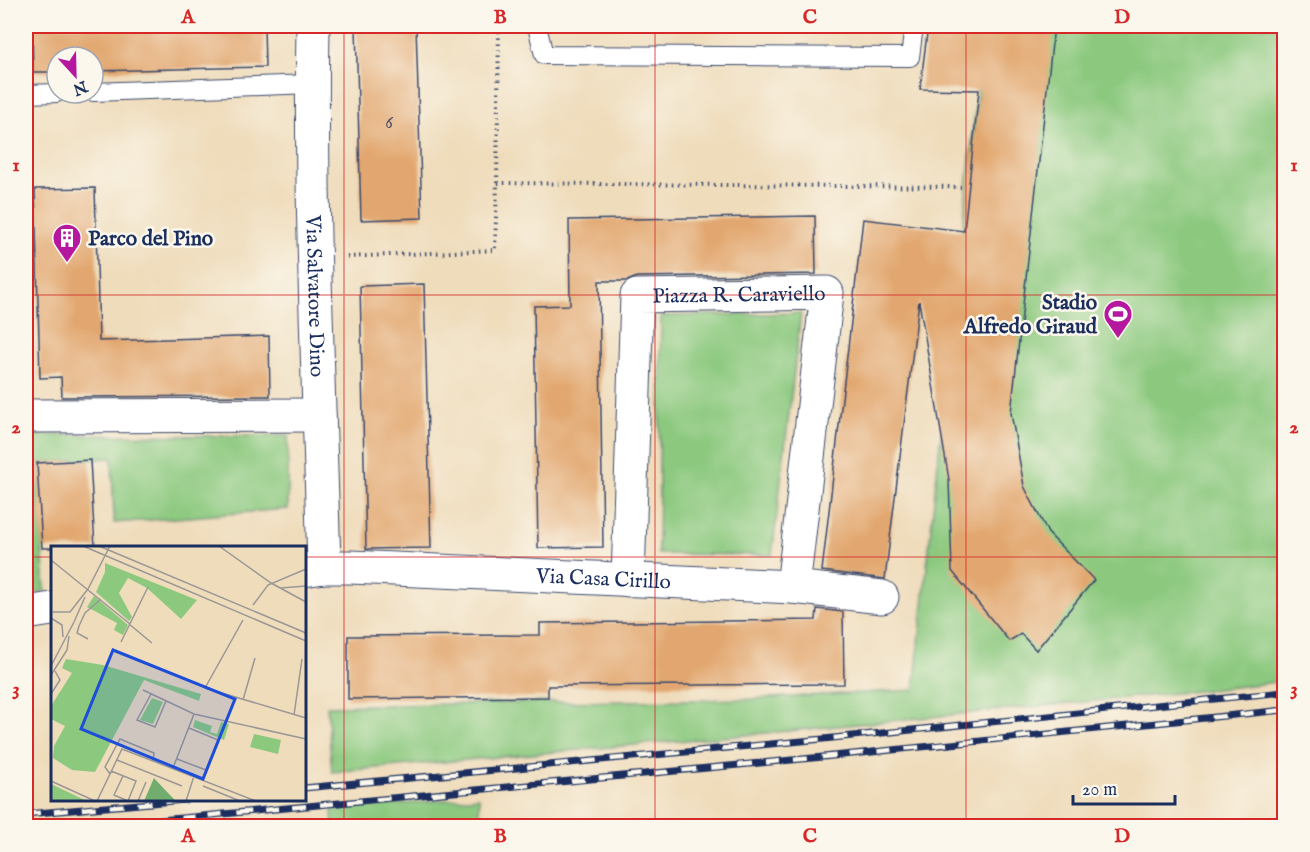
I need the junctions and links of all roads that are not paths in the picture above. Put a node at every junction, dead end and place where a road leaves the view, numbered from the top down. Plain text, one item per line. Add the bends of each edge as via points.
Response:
1 (313, 26) edge
2 (537, 26) edge
3 (914, 26) edge
4 (312, 84) junction
5 (105, 92) edge
6 (45, 93) edge
7 (26, 94) edge
8 (319, 415) junction
9 (26, 416) edge
10 (314, 569) edge
11 (628, 580) junction
12 (793, 587) junction
13 (882, 597) dead end
14 (51, 609) edge
15 (26, 613) edge

1 - 4 street, Via Salvatore Dino
2 - 3 lane via 544,55 898,57 910,57
4 - 5 lane
4 - 8 street, Via Salvatore Dino
6 - 7 lane
8 - 9 street
8 - 10 street, Via Salvatore Dino
10 - 11 street, Via Casa Cirillo via 362,567
11 - 12 street, Via Casa Cirillo
11 - 12 street, Piazza R. Caraviello via 637,296 827,293
12 - 13 street, Via Casa Cirillo
14 - 15 street

